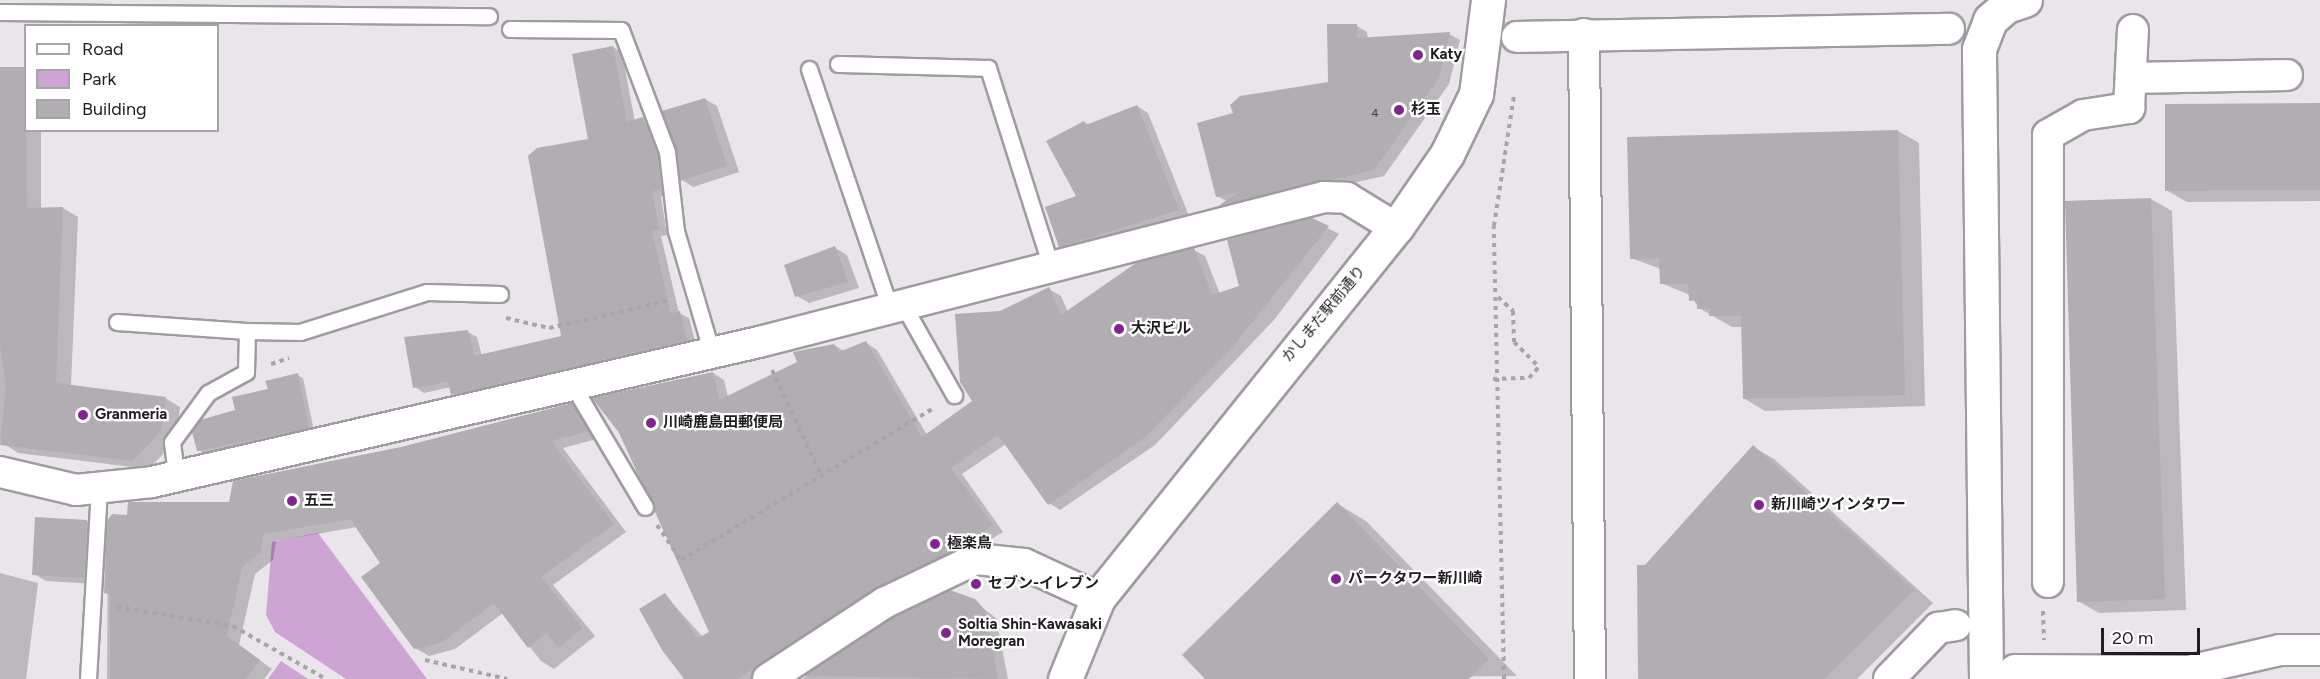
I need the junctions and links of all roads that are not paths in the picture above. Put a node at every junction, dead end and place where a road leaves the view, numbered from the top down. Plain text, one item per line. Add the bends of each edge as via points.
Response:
1 (1488, 0) edge
2 (2025, 0) edge
3 (0, 12) edge
4 (489, 16) dead end
5 (1949, 28) dead end
6 (510, 29) dead end
7 (2133, 30) dead end
8 (1584, 34) junction
9 (1517, 37) dead end
10 (838, 64) dead end
11 (809, 69) dead end
12 (2287, 75) dead end
13 (2132, 78) junction
14 (1396, 228) junction
15 (1052, 270) junction
16 (500, 294) dead end
17 (896, 305) junction
18 (117, 322) dead end
19 (247, 331) junction
20 (712, 353) junction
21 (573, 384) junction
22 (954, 395) road end
23 (0, 472) edge
24 (176, 477) junction
25 (99, 490) junction
26 (645, 507) road end
27 (2048, 582) road end
28 (1098, 598) junction
29 (1956, 625) dead end
30 (2320, 650) edge
31 (2000, 675) edge
32 (88, 679) edge
33 (768, 679) edge
34 (1065, 679) edge
35 (1590, 679) edge
36 (1889, 679) edge

1 - 14 street, かしまだ駅前通り via 1476,94 1465,122
2 - 31 street via 2006,6 1990,20 1979,49
3 - 4 lane
5 - 8 street
6 - 20 lane via 621,30 667,152 676,231
7 - 13 street
8 - 9 street
8 - 35 street
10 - 15 lane via 988,68
11 - 17 lane
12 - 13 street
13 - 27 street via 2129,108 2083,115 2048,135
14 - 15 street via 1347,198 1324,197
14 - 28 street, かしまだ駅前通り
15 - 17 street
16 - 19 lane via 427,292 300,332
17 - 20 street
17 - 22 lane
18 - 19 lane
19 - 24 lane via 246,372 207,393 172,442
20 - 21 street
21 - 24 street
21 - 26 lane
23 - 25 street
24 - 25 street
25 - 32 lane
28 - 33 street via 1024,564 976,559 884,603
28 - 34 street, かしまだ駅前通り
29 - 36 street via 1938,628
30 - 31 street via 2280,650 2188,670

